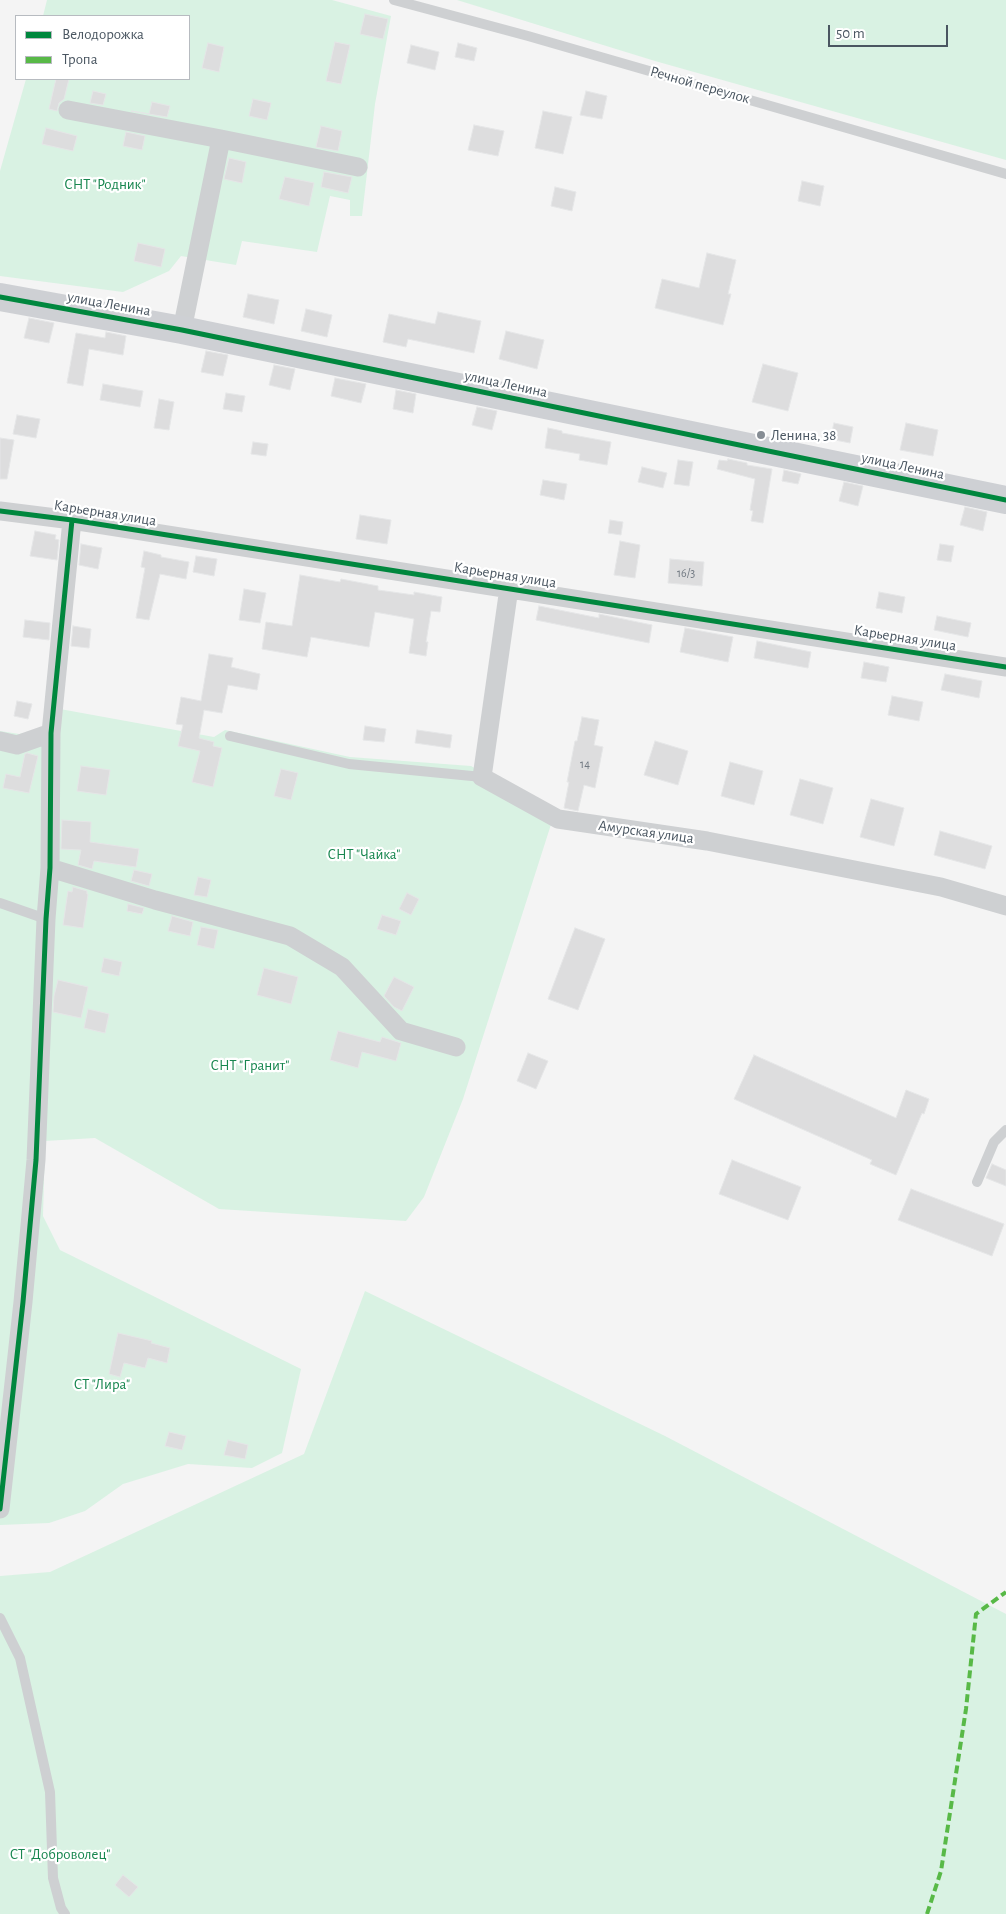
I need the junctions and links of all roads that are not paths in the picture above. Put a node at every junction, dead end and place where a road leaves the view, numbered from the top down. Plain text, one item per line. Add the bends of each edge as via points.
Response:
1 (394, 0) edge
2 (68, 110) dead end
3 (221, 139) junction
4 (358, 167) dead end
5 (1006, 174) edge
6 (0, 297) edge
7 (182, 330) junction
8 (1006, 500) edge
9 (0, 511) edge
10 (72, 520) junction
11 (508, 588) junction
12 (1006, 667) edge
13 (51, 732) junction
14 (230, 736) dead end
15 (0, 741) edge
16 (482, 777) junction
17 (50, 868) junction
18 (0, 903) edge
19 (1006, 906) edge
20 (46, 919) junction
21 (456, 1047) dead end
22 (1006, 1130) edge
23 (977, 1182) dead end
24 (0, 1509) edge
25 (0, 1618) edge
26 (65, 1914) edge

1 - 5 lane, Речной переулок
2 - 3 street
3 - 4 street
3 - 7 street
6 - 7 street, улица Ленина
7 - 8 street, улица Ленина
9 - 10 street, Карьерная улица
10 - 11 street, Карьерная улица
10 - 13 street
11 - 12 street, Карьерная улица
11 - 16 street
13 - 15 street via 17,745
13 - 17 street
14 - 16 lane via 349,764
16 - 19 street, Амурская улица via 558,819 707,841 941,887
17 - 20 street
17 - 21 street via 290,936 342,966 401,1031
18 - 20 lane
20 - 24 street via 36,1160
22 - 23 lane via 994,1142
25 - 26 lane via 20,1658 50,1792 53,1878

